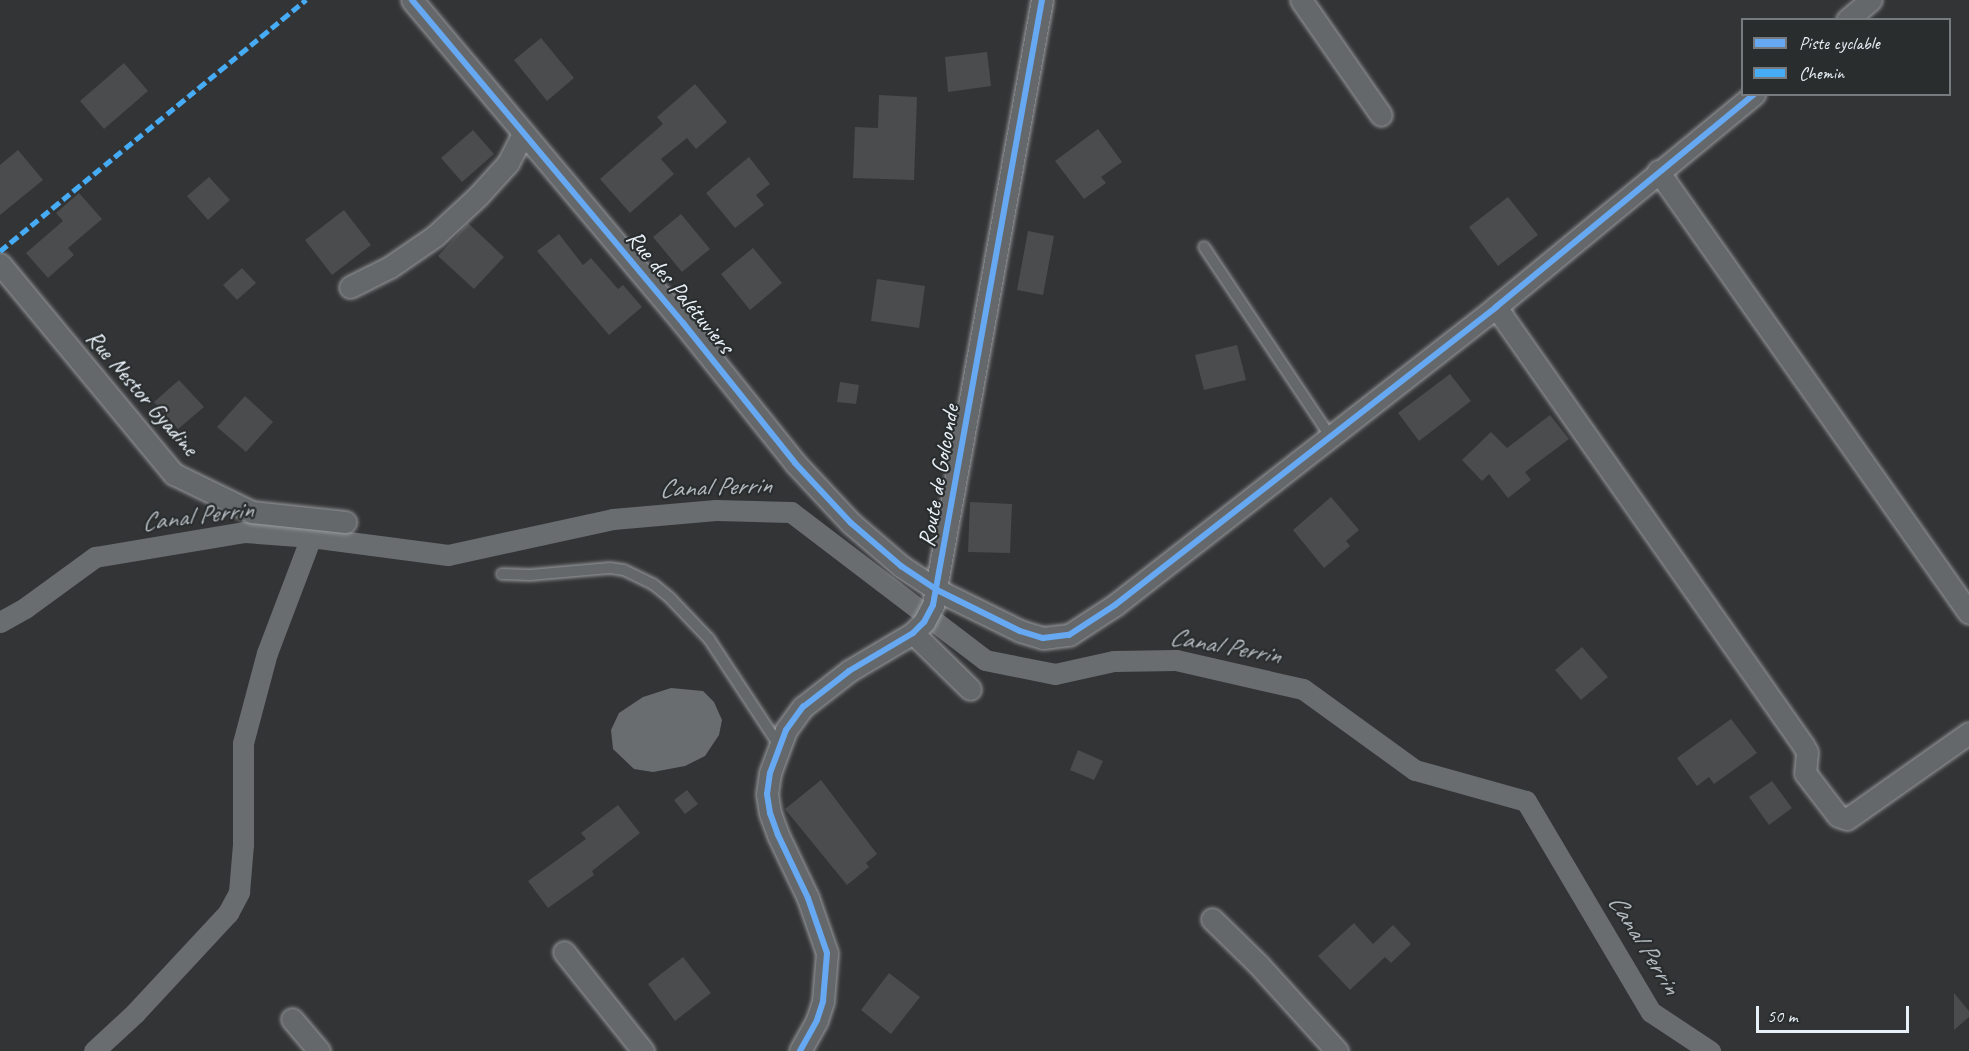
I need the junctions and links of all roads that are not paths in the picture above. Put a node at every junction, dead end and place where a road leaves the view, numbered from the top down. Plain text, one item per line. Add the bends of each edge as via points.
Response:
1 (412, 0) edge
2 (1042, 0) edge
3 (1301, 0) edge
4 (1871, 0) edge
5 (1849, 18) edge
6 (1752, 96) edge
7 (1381, 115) dead end
8 (523, 133) junction
9 (1658, 171) junction
10 (1204, 247) dead end
11 (0, 264) edge
12 (350, 287) dead end
13 (1496, 307) junction
14 (1330, 436) junction
15 (345, 522) dead end
16 (502, 574) dead end
17 (937, 590) junction
18 (1969, 613) edge
19 (913, 633) junction
20 (970, 689) dead end
21 (1969, 733) edge
22 (779, 745) junction
23 (1212, 919) dead end
24 (564, 952) dead end
25 (292, 1019) dead end
26 (319, 1051) edge
27 (643, 1051) edge
28 (800, 1051) edge
29 (1338, 1051) edge

1 - 8 street, Rue des Palétuviers
2 - 17 street, Route de Golconde
3 - 7 street
4 - 5 street
6 - 9 street, Rue des Palétuviers
8 - 12 street via 508,163 435,236 390,267
8 - 17 street, Rue des Palétuviers via 820,491 869,539
9 - 13 street, Rue des Palétuviers
9 - 18 street
10 - 14 lane
11 - 15 street, Rue Nestor Gyadine via 174,474 252,512
13 - 14 street, Rue des Palétuviers
13 - 21 street via 1803,745 1807,752 1805,773 1838,816 1847,819
14 - 17 street, Rue des Palétuviers via 1115,605 1070,635 1030,635
16 - 22 lane via 539,575 610,568 624,570 653,584 709,639
17 - 19 street, Route de Golconde via 929,614
19 - 20 street
19 - 22 street, Route de Golconde via 823,690 803,707
22 - 28 street, Route de Golconde via 767,794 770,813 808,898 826,952 823,1001
23 - 29 street
24 - 27 street
25 - 26 street

